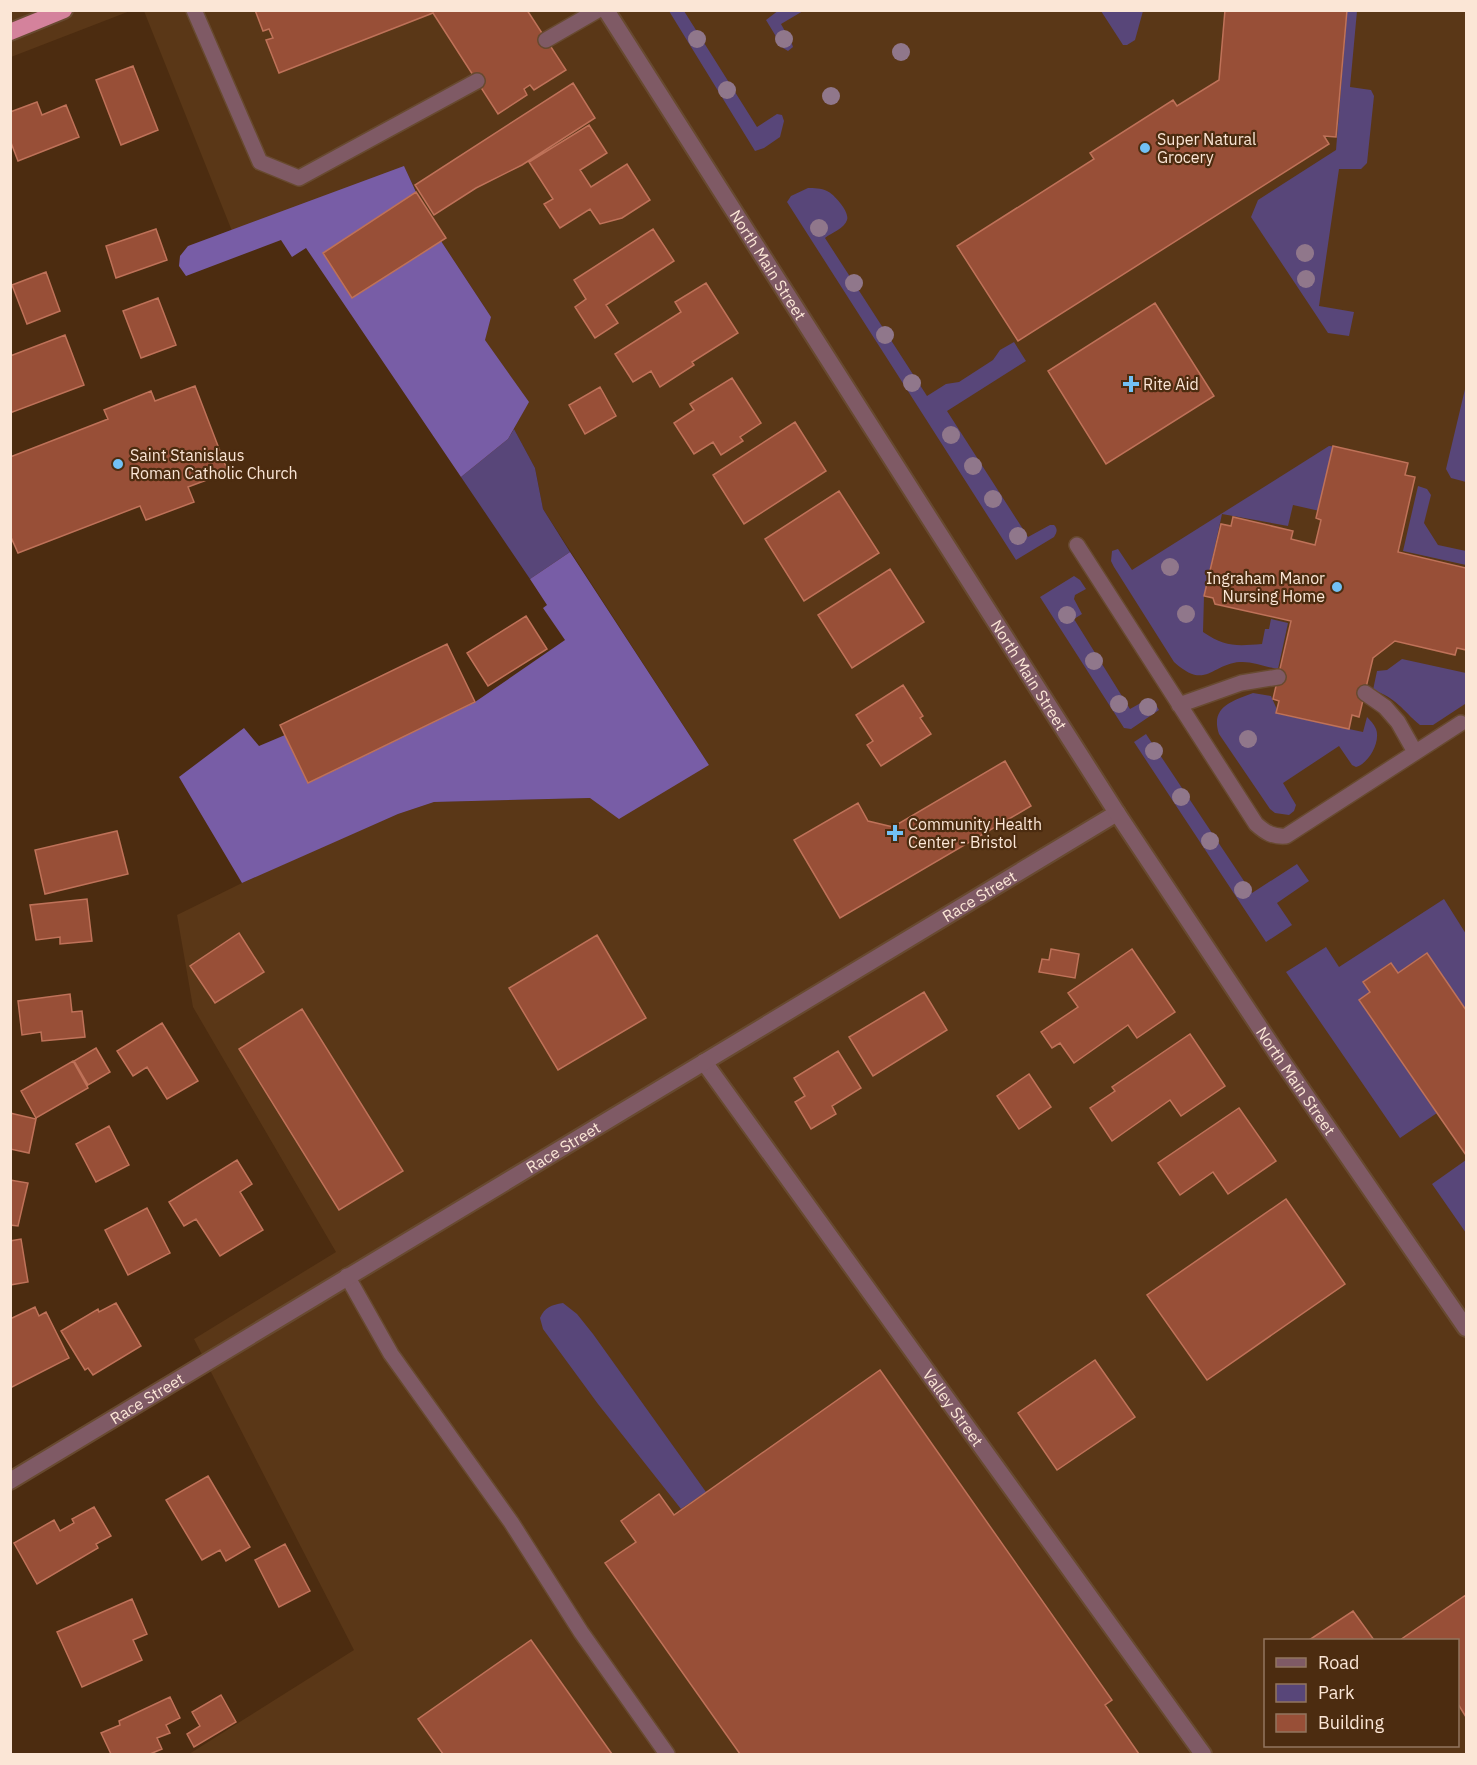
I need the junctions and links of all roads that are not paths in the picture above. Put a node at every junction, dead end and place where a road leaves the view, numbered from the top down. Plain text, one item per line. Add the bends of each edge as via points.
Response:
1 (64, 10) edge
2 (194, 10) edge
3 (598, 10) edge
4 (606, 10) edge
5 (10, 32) edge
6 (546, 40) dead end
7 (477, 81) dead end
8 (1077, 545) dead end
9 (1278, 676) dead end
10 (1365, 693) dead end
11 (1179, 705) junction
12 (1461, 723) dead end
13 (1415, 752) junction
14 (1117, 813) junction
15 (704, 1062) junction
16 (347, 1276) junction
17 (1467, 1328) edge
18 (10, 1480) edge
19 (667, 1755) edge
20 (1203, 1755) edge

1 - 5 highway
2 - 7 lane via 260,162 299,178
3 - 6 lane
4 - 14 street, North Main Street
8 - 11 lane
9 - 11 lane via 1241,683
10 - 13 lane via 1398,722
11 - 13 lane via 1256,824 1276,837 1286,836
12 - 13 lane
14 - 15 street, Race Street
14 - 17 street, North Main Street
15 - 16 street, Race Street
15 - 20 street, Valley Street
16 - 18 street, Race Street
16 - 19 lane via 392,1354 511,1522

